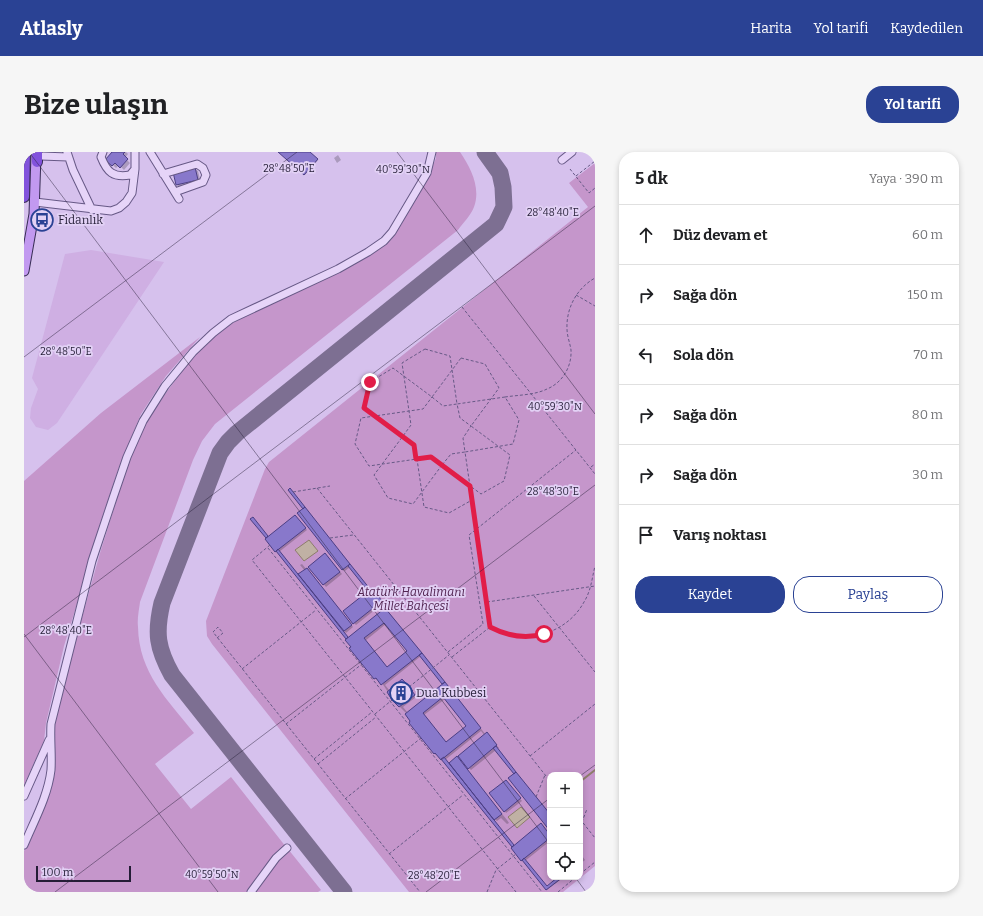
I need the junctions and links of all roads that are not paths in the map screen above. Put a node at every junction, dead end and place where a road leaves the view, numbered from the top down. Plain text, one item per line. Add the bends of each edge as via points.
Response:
1 (25, 152) edge
2 (103, 152) edge
3 (135, 152) edge
4 (150, 152) edge
5 (432, 152) edge
6 (572, 152) edge
7 (68, 154) edge
8 (38, 156) edge
9 (562, 160) dead end
10 (135, 169) junction
11 (163, 174) junction
12 (175, 192) junction
13 (24, 197) edge
14 (179, 199) dead end
15 (35, 202) junction
16 (92, 210) junction
17 (24, 271) edge
18 (50, 738) junction
19 (24, 796) edge
20 (24, 845) edge
21 (287, 848) dead end
22 (252, 892) edge

1 - 13 highway
2 - 10 street via 101,157 112,173 120,177 130,176
3 - 10 street
4 - 11 street
5 - 18 street via 427,173 384,242 338,269 231,319 193,352 143,421 127,456 92,561 51,724
6 - 9 street
7 - 8 street
7 - 16 street
8 - 15 main road
10 - 16 street via 132,193 119,208 111,211
11 - 12 street
11 - 12 street via 197,164 204,170 203,182
12 - 14 street
15 - 16 street
15 - 17 main road
18 - 19 street
18 - 20 street via 51,769 47,791
21 - 22 street via 276,858

